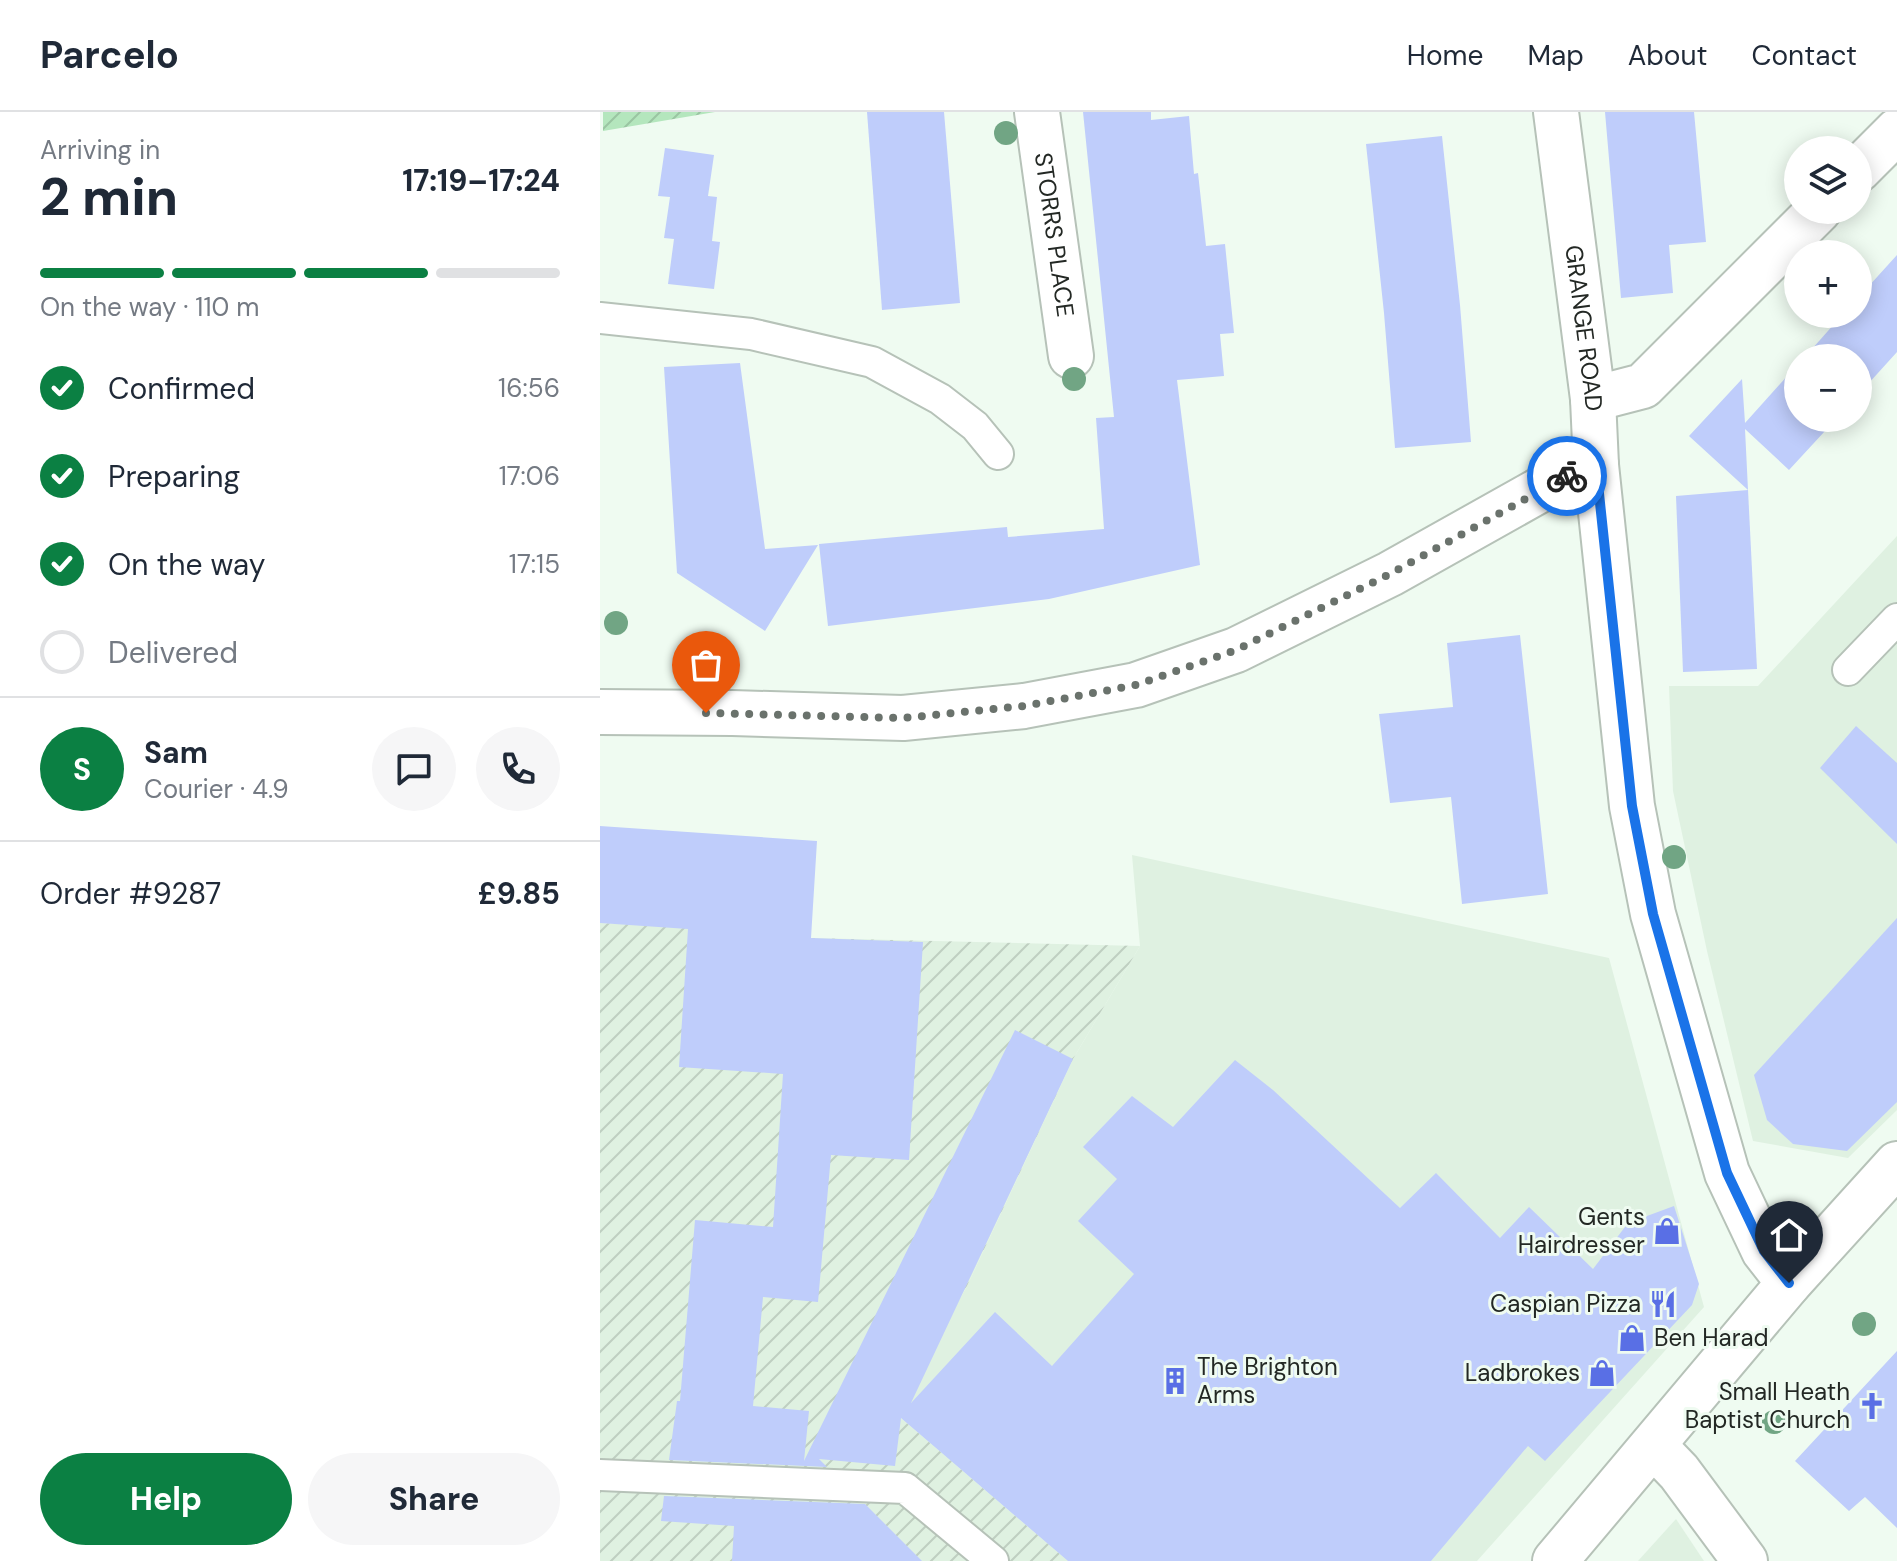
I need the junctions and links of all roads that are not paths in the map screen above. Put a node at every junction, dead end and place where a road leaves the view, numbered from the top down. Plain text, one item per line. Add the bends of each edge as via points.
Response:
1 (1037, 112) edge
2 (1556, 112) edge
3 (1897, 131) edge
4 (1872, 156) edge
5 (1805, 224) edge
6 (600, 318) edge
7 (1071, 356) dead end
8 (1593, 399) junction
9 (998, 454) dead end
10 (1596, 465) junction
11 (1897, 619) edge
12 (1848, 670) dead end
13 (600, 712) edge
14 (1897, 1164) edge
15 (1789, 1283) junction
16 (1654, 1446) junction
17 (600, 1475) edge
18 (993, 1561) edge
19 (1555, 1561) edge
20 (1745, 1561) edge

1 - 7 street, STORRS PLACE
2 - 8 street, GRANGE ROAD
3 - 4 street
5 - 8 street via 1643,386
6 - 9 lane via 751,334 872,362 940,399 975,426
8 - 10 street, GRANGE ROAD
10 - 13 street via 1563,477 1390,574 1236,650 1136,685 1024,706 903,718
10 - 15 street, GRANGE ROAD via 1632,806 1653,914 1727,1173 1764,1251
11 - 12 lane
14 - 15 street
15 - 16 street
16 - 19 street
16 - 20 street
17 - 18 lane via 905,1488

